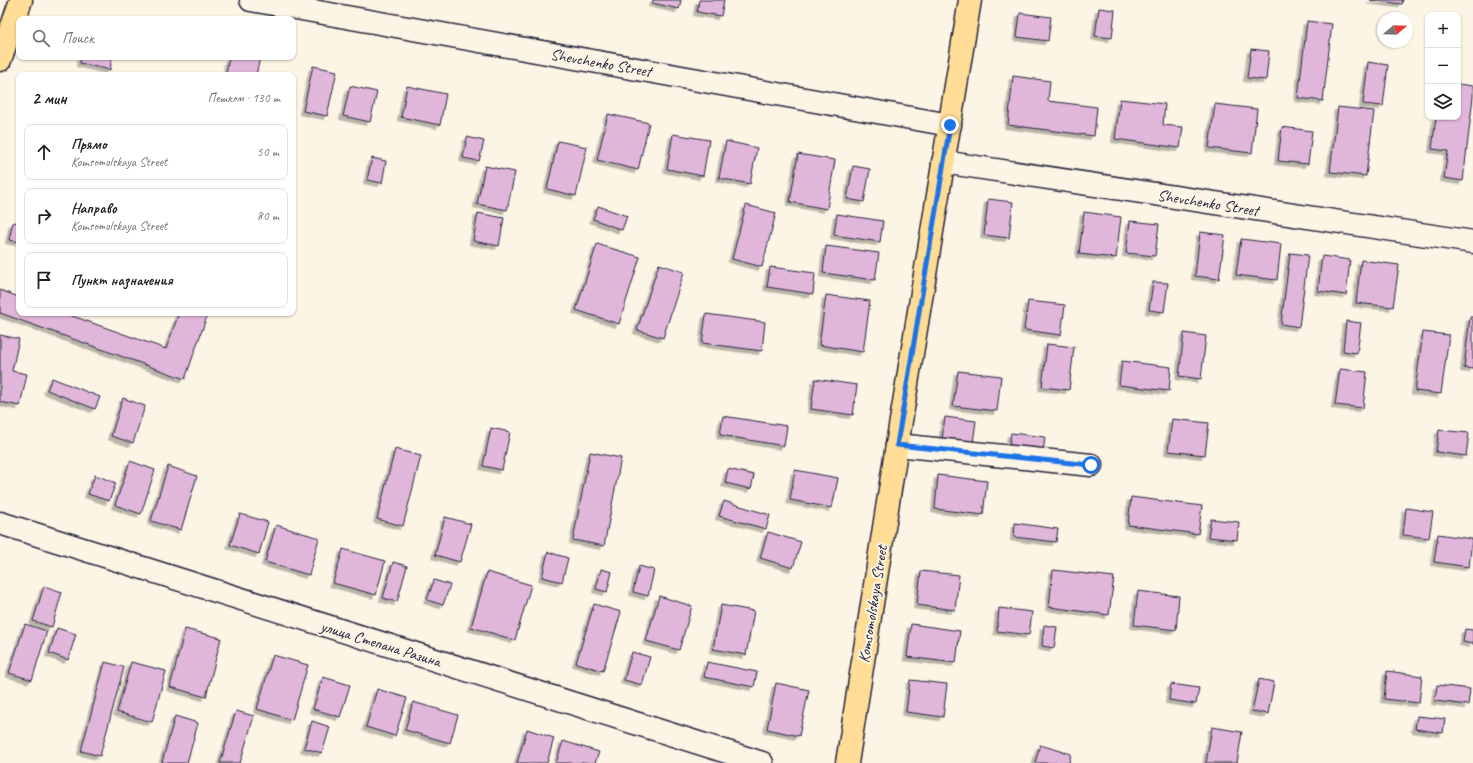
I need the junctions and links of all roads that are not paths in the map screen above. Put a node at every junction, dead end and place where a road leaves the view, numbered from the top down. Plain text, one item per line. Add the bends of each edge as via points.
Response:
1 (21, 0) edge
2 (251, 0) edge
3 (970, 0) edge
4 (0, 60) edge
5 (950, 125) junction
6 (943, 162) junction
7 (1473, 242) edge
8 (897, 445) junction
9 (1091, 465) dead end
10 (0, 523) edge
11 (762, 763) edge
12 (848, 763) edge

1 - 4 main road
2 - 5 street, Shevchenko Street
3 - 5 main road, Komsomolskaya Street
5 - 6 main road, Komsomolskaya Street
6 - 7 street, Shevchenko Street
6 - 8 main road, Komsomolskaya Street
8 - 9 street
8 - 12 main road, Komsomolskaya Street
10 - 11 street, улица Степана Разина

